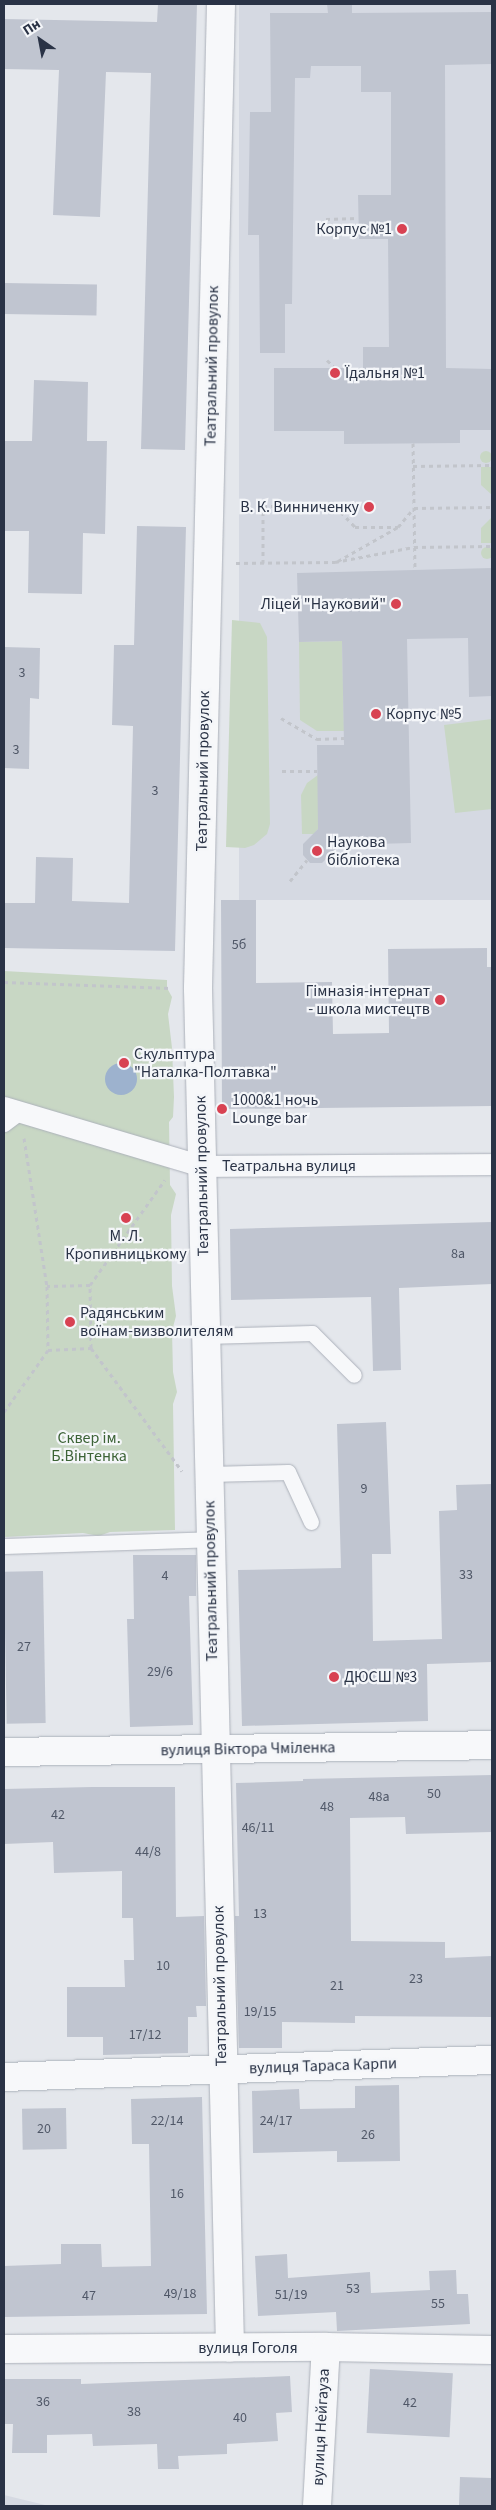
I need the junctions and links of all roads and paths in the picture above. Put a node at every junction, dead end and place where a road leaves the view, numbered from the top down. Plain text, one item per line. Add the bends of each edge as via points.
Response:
1 (220, 4) edge
2 (358, 218) dead end
3 (326, 219) dead end
4 (327, 360) dead end
5 (335, 368) dead end
6 (413, 444) dead end
7 (492, 465) edge
8 (413, 466) junction
9 (492, 507) edge
10 (414, 508) junction
11 (398, 526) junction
12 (492, 546) edge
13 (414, 547) junction
14 (335, 562) junction
15 (263, 563) junction
16 (208, 564) junction
17 (415, 570) dead end
18 (281, 718) dead end
19 (344, 738) dead end
20 (317, 770) dead end
21 (282, 771) dead end
22 (307, 860) dead end
23 (290, 881) dead end
24 (4, 982) edge
25 (198, 989) junction
26 (9, 1114) edge
27 (191, 1163) junction
28 (492, 1164) edge
29 (90, 1285) junction
30 (47, 1286) junction
31 (206, 1336) junction
32 (91, 1348) junction
33 (48, 1350) junction
34 (354, 1375) dead end
35 (4, 1412) edge
36 (208, 1474) junction
37 (209, 1508) junction
38 (312, 1522) dead end
39 (210, 1539) junction
40 (4, 1546) edge
41 (492, 1745) edge
42 (214, 1750) junction
43 (4, 1752) edge
44 (492, 2060) edge
45 (222, 2070) junction
46 (4, 2077) edge
47 (326, 2347) junction
48 (4, 2348) edge
49 (230, 2348) junction
50 (492, 2350) edge
51 (317, 2506) edge

1 - 16 street, Театральний провулок
2 - 3 path
4 - 5 path
6 - 8 path
7 - 8 path
8 - 10 path
9 - 10 path
10 - 11 path
10 - 13 path
11 - 14 path
11 - 15 path via 355,527 335,506 263,506
12 - 13 path
13 - 14 path
13 - 17 path
14 - 15 path
15 - 16 path
16 - 25 street, Театральний провулок
18 - 19 path via 317,739
20 - 21 path
22 - 23 path
24 - 25 path
25 - 27 street, Театральний провулок
26 - 27 street, Театральна вулиця
26 - 30 path
27 - 28 street, Театральна вулиця
27 - 29 path
27 - 31 street, Театральний провулок
29 - 30 path
29 - 32 path
30 - 33 path
31 - 34 lane via 312,1333
31 - 36 street, Театральний провулок
32 - 33 path
32 - 37 path
33 - 35 path
36 - 37 street, Театральний провулок
36 - 38 lane via 288,1472
37 - 39 street, Театральний провулок
39 - 40 lane
39 - 42 street, Театральний провулок
41 - 42 street, вулиця Віктора Чміленка
42 - 43 street, вулиця Віктора Чміленка
42 - 45 street, Театральний провулок
44 - 45 street, вулиця Тараса Карпи
45 - 46 street, вулиця Тараса Карпи
45 - 49 street, Театральний провулок
47 - 49 street, вулиця Гоголя
47 - 50 street, вулиця Гоголя
47 - 51 street, вулиця Нейгауза
48 - 49 street, вулиця Гоголя

